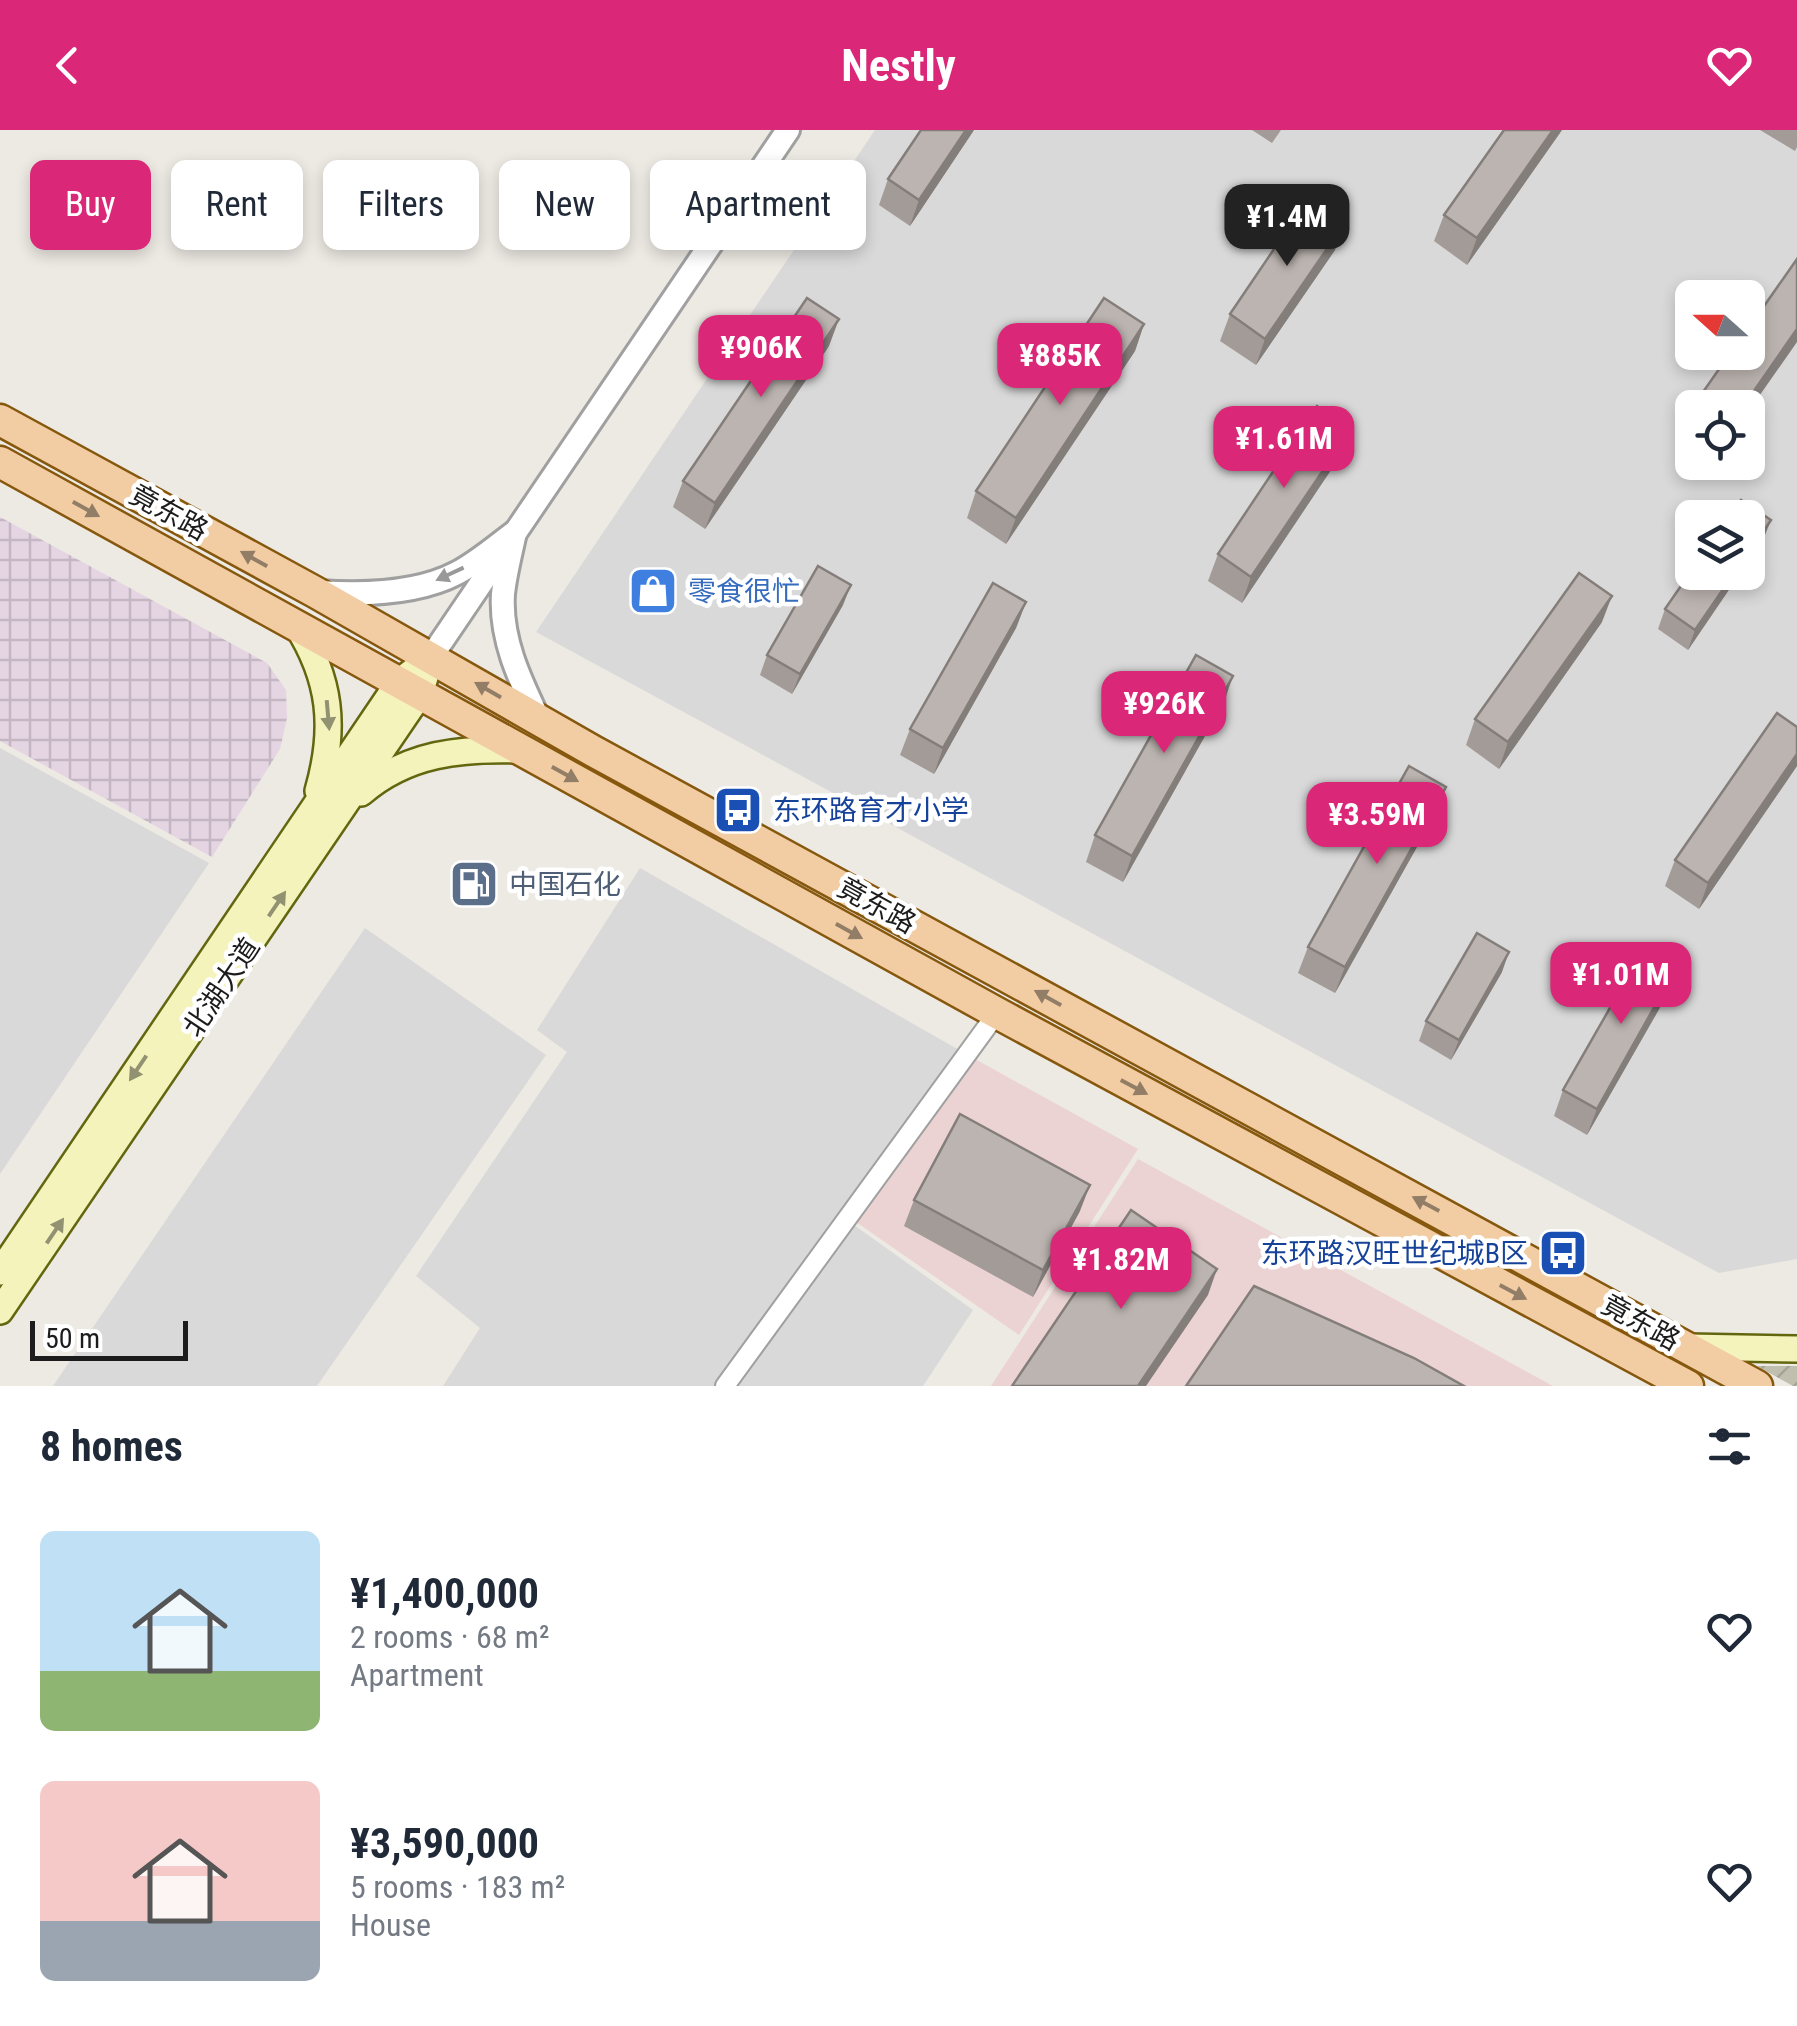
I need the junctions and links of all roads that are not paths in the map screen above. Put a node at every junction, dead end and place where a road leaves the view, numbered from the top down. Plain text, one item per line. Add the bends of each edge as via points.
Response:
1 (788, 130) edge
2 (0, 420) edge
3 (0, 462) edge
4 (515, 532) junction
5 (315, 592) junction
6 (296, 624) junction
7 (431, 657) junction
8 (410, 688) junction
9 (539, 720) junction
10 (520, 750) junction
11 (320, 819) junction
12 (997, 1013) junction
13 (0, 1272) edge
14 (0, 1312) edge
15 (1688, 1348) junction
16 (1797, 1349) edge
17 (1680, 1383) edge
18 (725, 1386) edge
19 (1757, 1386) edge

1 - 4 street, 北湖大道
5 -> 2 main road, 竟东路
3 -> 6 main road, 竟东路
4 -> 5 street via 458,573 432,582 379,592
4 - 7 street, 北湖大道
4 - 9 street via 504,622
5 - 7 main road, 竟东路
6 - 8 main road, 竟东路
6 -> 11 main road via 324,680 329,730
7 - 8 main road, 北湖大道
9 -> 7 main road, 竟东路
8 - 10 main road, 竟东路
8 - 11 main road, 北湖大道
15 -> 9 main road, 竟东路
10 - 11 main road via 410,761
10 -> 12 main road, 竟东路
11 -> 13 main road, 北湖大道
14 -> 11 main road, 北湖大道
12 -> 17 main road, 竟东路
12 - 18 street
15 - 16 main road
15 - 19 main road, 竟东路

